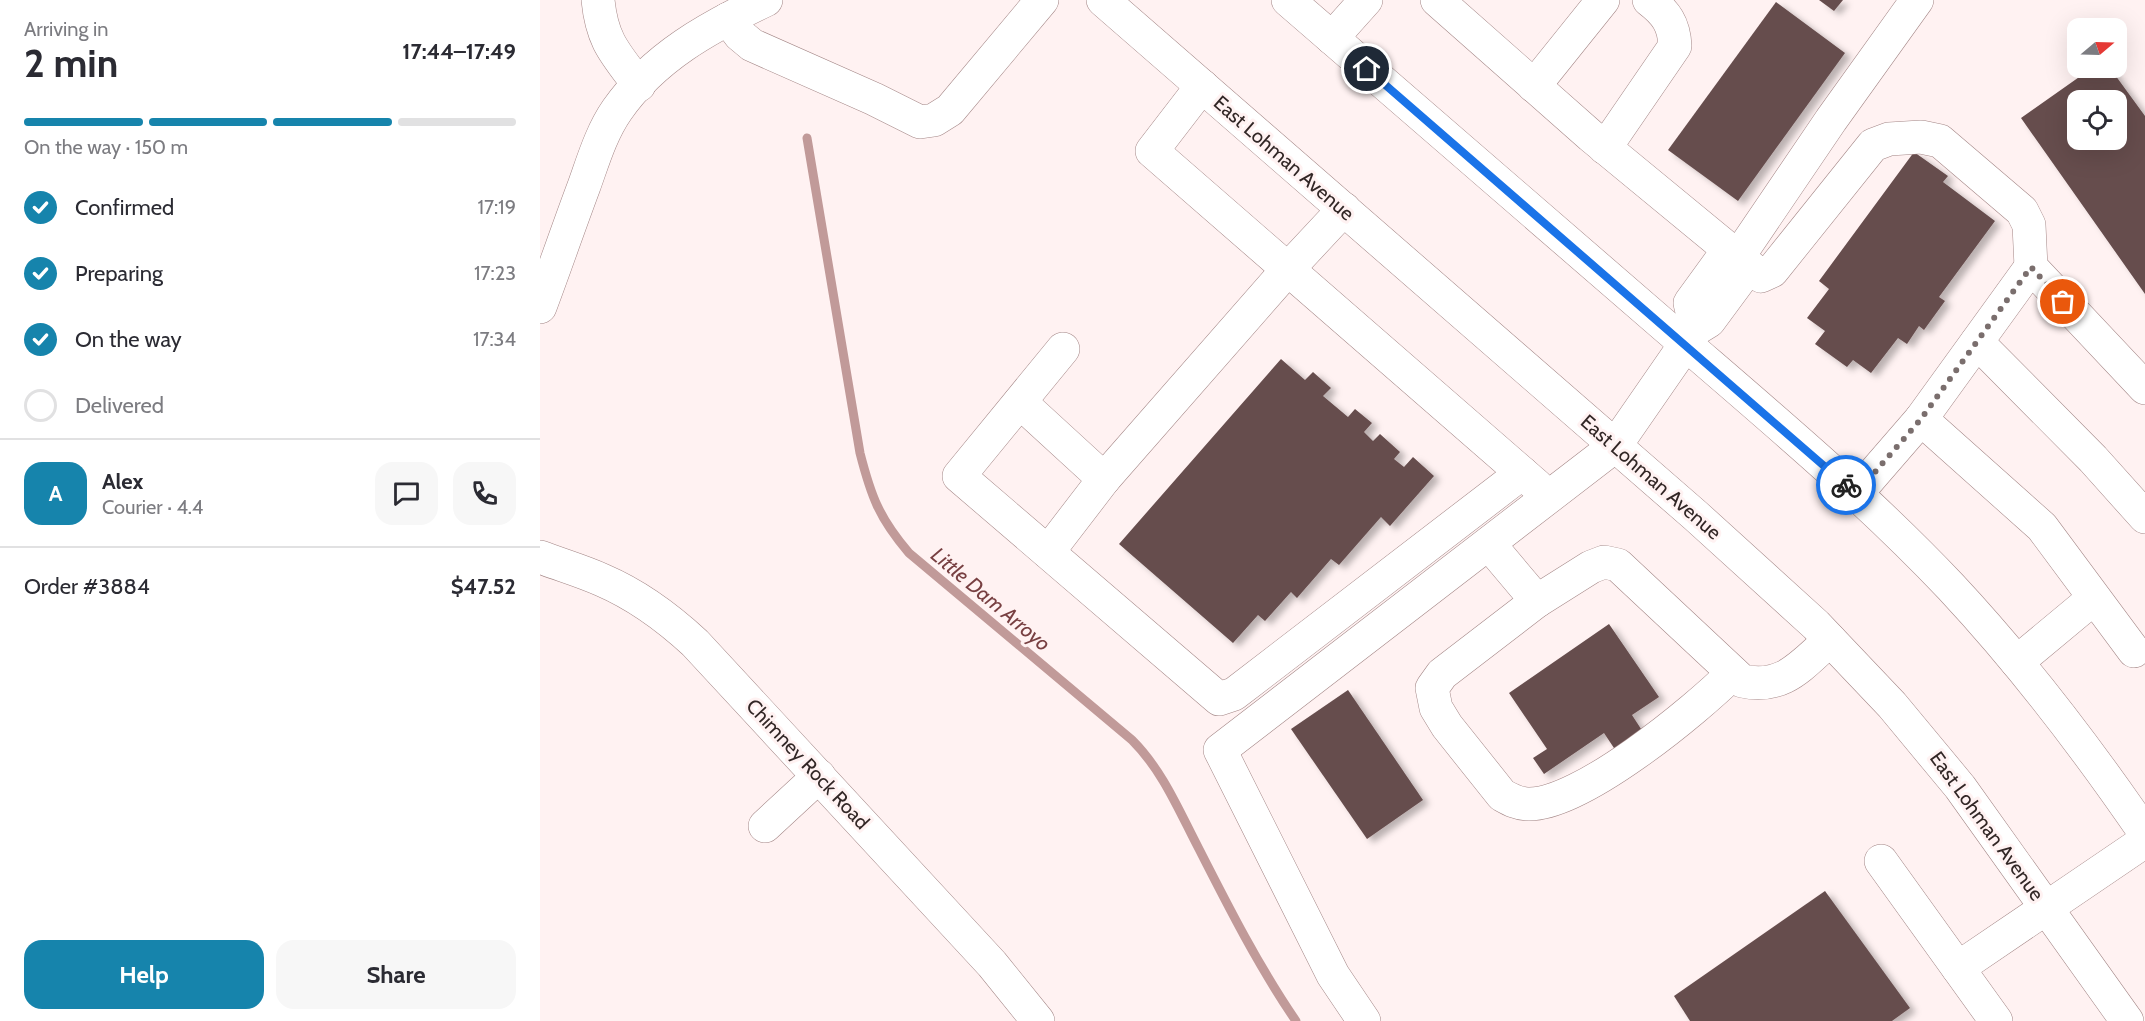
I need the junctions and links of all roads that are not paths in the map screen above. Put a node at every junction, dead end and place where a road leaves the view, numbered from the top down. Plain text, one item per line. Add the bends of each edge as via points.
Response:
1 (598, 0) edge
2 (766, 0) edge
3 (1041, 0) edge
4 (1103, 0) edge
5 (1288, 0) edge
6 (1366, 0) edge
7 (1437, 0) edge
8 (1603, 0) edge
9 (1649, 0) edge
10 (1917, 0) edge
11 (728, 19) junction
12 (1332, 38) junction
13 (639, 85) junction
14 (1202, 86) junction
15 (1534, 86) junction
16 (1605, 148) junction
17 (1344, 209) junction
18 (1738, 257) junction
19 (2031, 267) junction
20 (1288, 269) junction
21 (540, 307) edge
22 (1691, 336) junction
23 (1977, 342) junction
24 (1063, 350) dead end
25 (2145, 388) edge
26 (1020, 402) junction
27 (1921, 419) junction
28 (1616, 446) junction
29 (1522, 472) junction
30 (1104, 479) junction
31 (1856, 494) junction
32 (1549, 496) junction
33 (2145, 517) edge
34 (1489, 544) junction
35 (1048, 552) junction
36 (540, 557) edge
37 (2094, 598) junction
38 (1537, 601) junction
39 (1830, 640) junction
40 (2141, 653) edge
41 (2017, 662) junction
42 (1734, 673) junction
43 (819, 776) junction
44 (765, 826) dead end
45 (2145, 833) edge
46 (2145, 841) edge
47 (1881, 861) dead end
48 (2046, 907) junction
49 (1958, 968) junction
50 (1987, 1018) edge
51 (1038, 1021) edge
52 (1364, 1021) edge
53 (2127, 1021) edge

1 - 13 main road via 600,23 608,43
2 - 11 main road
3 - 11 main road via 950,110 934,120 920,122 752,45
4 - 14 main road, East Lohman Avenue
5 - 12 main road
6 - 12 main road
7 - 15 main road
8 - 15 main road
9 - 16 main road via 1668,18 1675,46
10 - 18 main road
11 - 13 main road via 685,44
12 - 22 main road
13 - 21 main road via 616,111 600,143
14 - 17 main road, East Lohman Avenue
14 - 20 main road via 1152,151
15 - 16 main road
16 - 18 main road
17 - 20 main road
17 - 28 main road, East Lohman Avenue
18 - 19 main road via 1761,276 1766,275 1873,145 1889,139 1921,137 1940,141 2022,211 2029,225
18 - 22 main road via 1719,263 1690,303
19 - 23 main road
19 - 25 main road
20 - 29 main road
20 - 30 main road
22 - 28 main road
22 - 31 main road
23 - 27 main road
23 - 33 main road
24 - 26 main road
26 - 30 main road
26 - 35 main road via 959,476
27 - 31 main road
27 - 37 main road via 2042,527
28 - 32 main road
28 - 39 main road, East Lohman Avenue
29 - 32 main road
29 - 35 main road via 1234,694 1219,699
30 - 35 main road
31 - 41 main road via 1915,549
32 - 34 main road
34 - 38 main road
34 - 52 main road via 1220,750 1333,975
36 - 43 main road, Chimney Rock Road via 623,590 678,628
37 - 40 main road
37 - 41 main road
38 - 42 main road via 1591,567 1604,562 1618,565
38 - 42 main road via 1442,674 1432,688 1436,708 1447,726 1502,795 1514,802 1554,800 1585,787 1699,705
39 - 42 main road via 1774,682 1742,681
39 - 48 main road, East Lohman Avenue via 1926,743
41 - 45 main road
43 - 44 main road
43 - 51 main road, Chimney Rock Road via 992,964
46 - 48 main road
47 - 49 main road
48 - 49 main road
48 - 53 main road, East Lohman Avenue
49 - 50 main road

